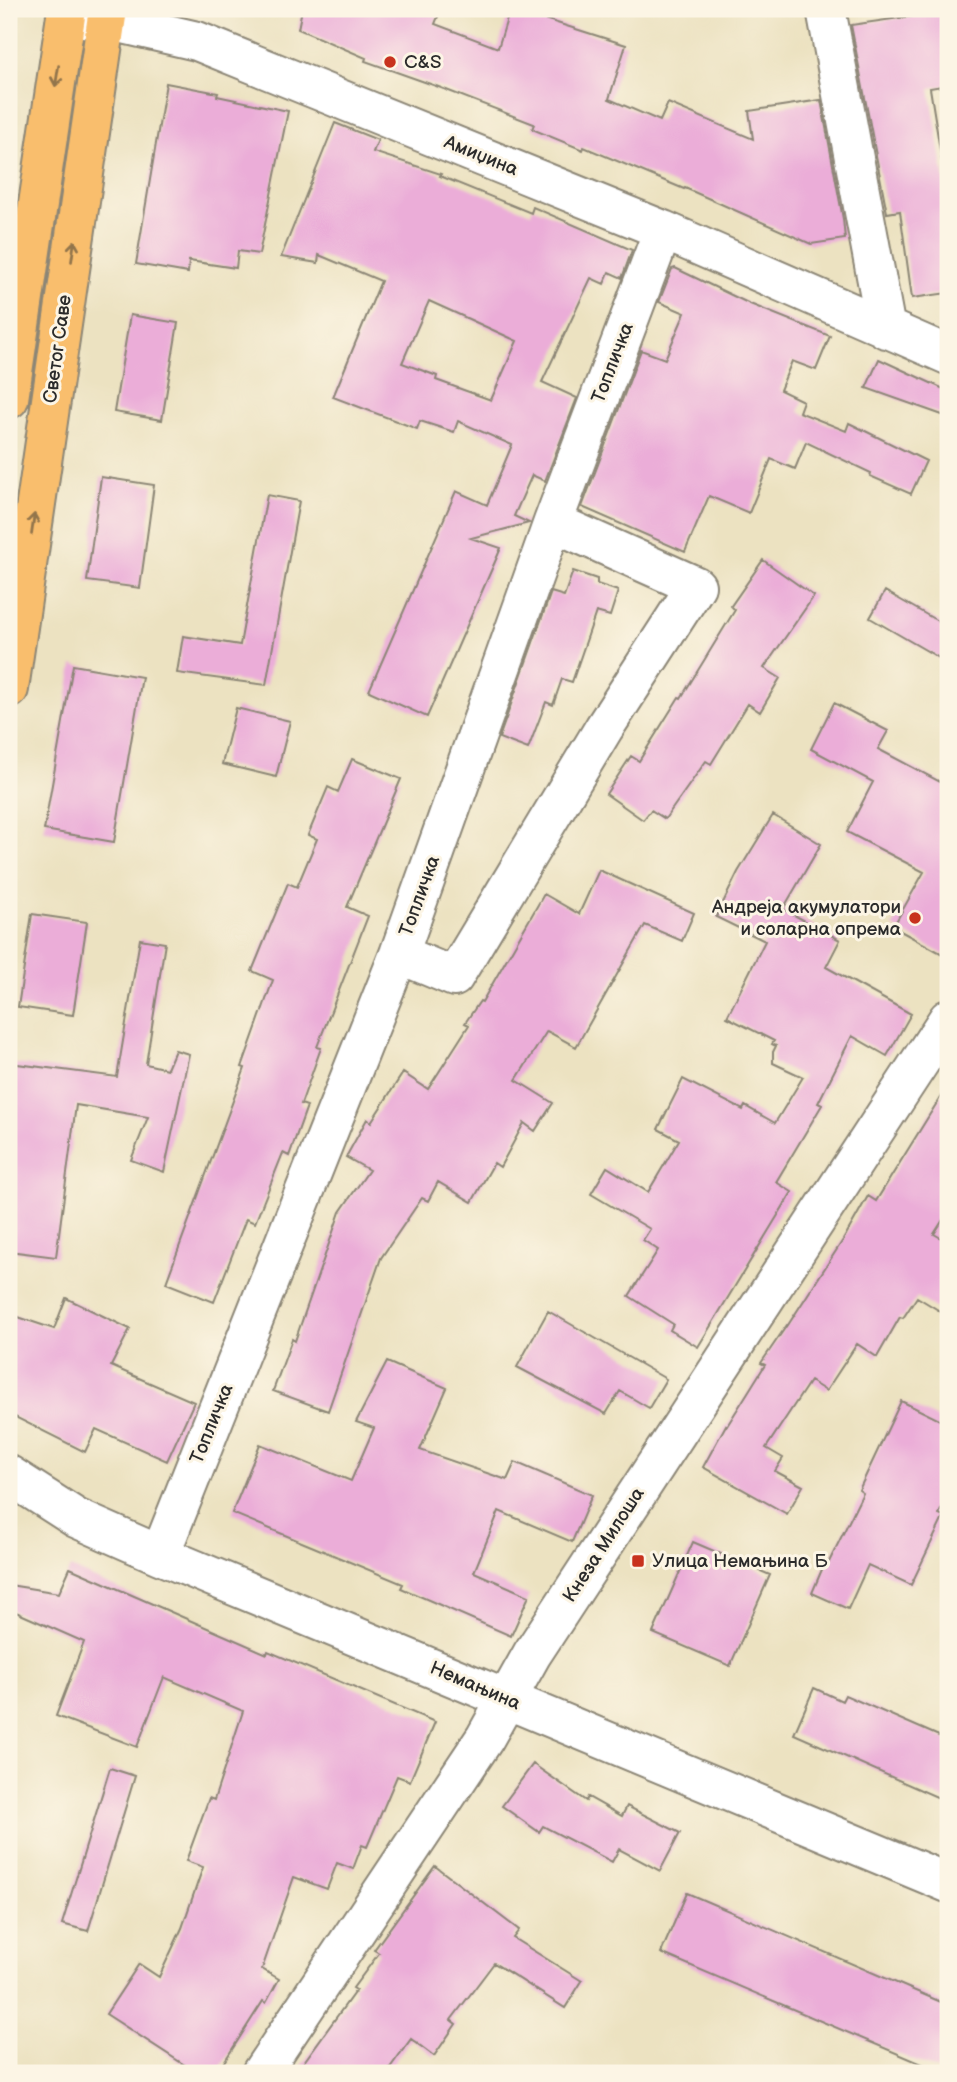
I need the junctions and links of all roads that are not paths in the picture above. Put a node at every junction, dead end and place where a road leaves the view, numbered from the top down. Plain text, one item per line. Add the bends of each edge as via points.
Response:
1 (826, 9) edge
2 (67, 13) edge
3 (107, 15) edge
4 (663, 230) junction
5 (886, 329) junction
6 (948, 355) edge
7 (9, 398) edge
8 (553, 522) junction
9 (9, 689) edge
10 (399, 954) junction
11 (948, 1018) edge
12 (9, 1475) edge
13 (9, 1508) edge
14 (76, 1518) junction
15 (160, 1555) junction
16 (508, 1700) junction
17 (948, 1883) edge
18 (261, 2073) edge

1 - 5 street
2 - 3 street, Амиџина
2 -> 7 main road
3 - 4 street, Амиџина via 197,41
9 -> 3 main road, Светог Саве
4 - 5 street, Амиџина
4 - 8 street, Топличка
5 - 6 street, Амиџина
8 - 10 street, Топличка
8 - 10 street via 696,586 454,977
10 - 15 street, Топличка
11 - 16 street, Кнеза Милоша via 532,1654
12 - 14 street, Немањина
13 - 14 street
14 - 15 street, Немањина
15 - 16 street, Немањина
16 - 17 street, Немањина
16 - 18 street, Кнеза Милоша

